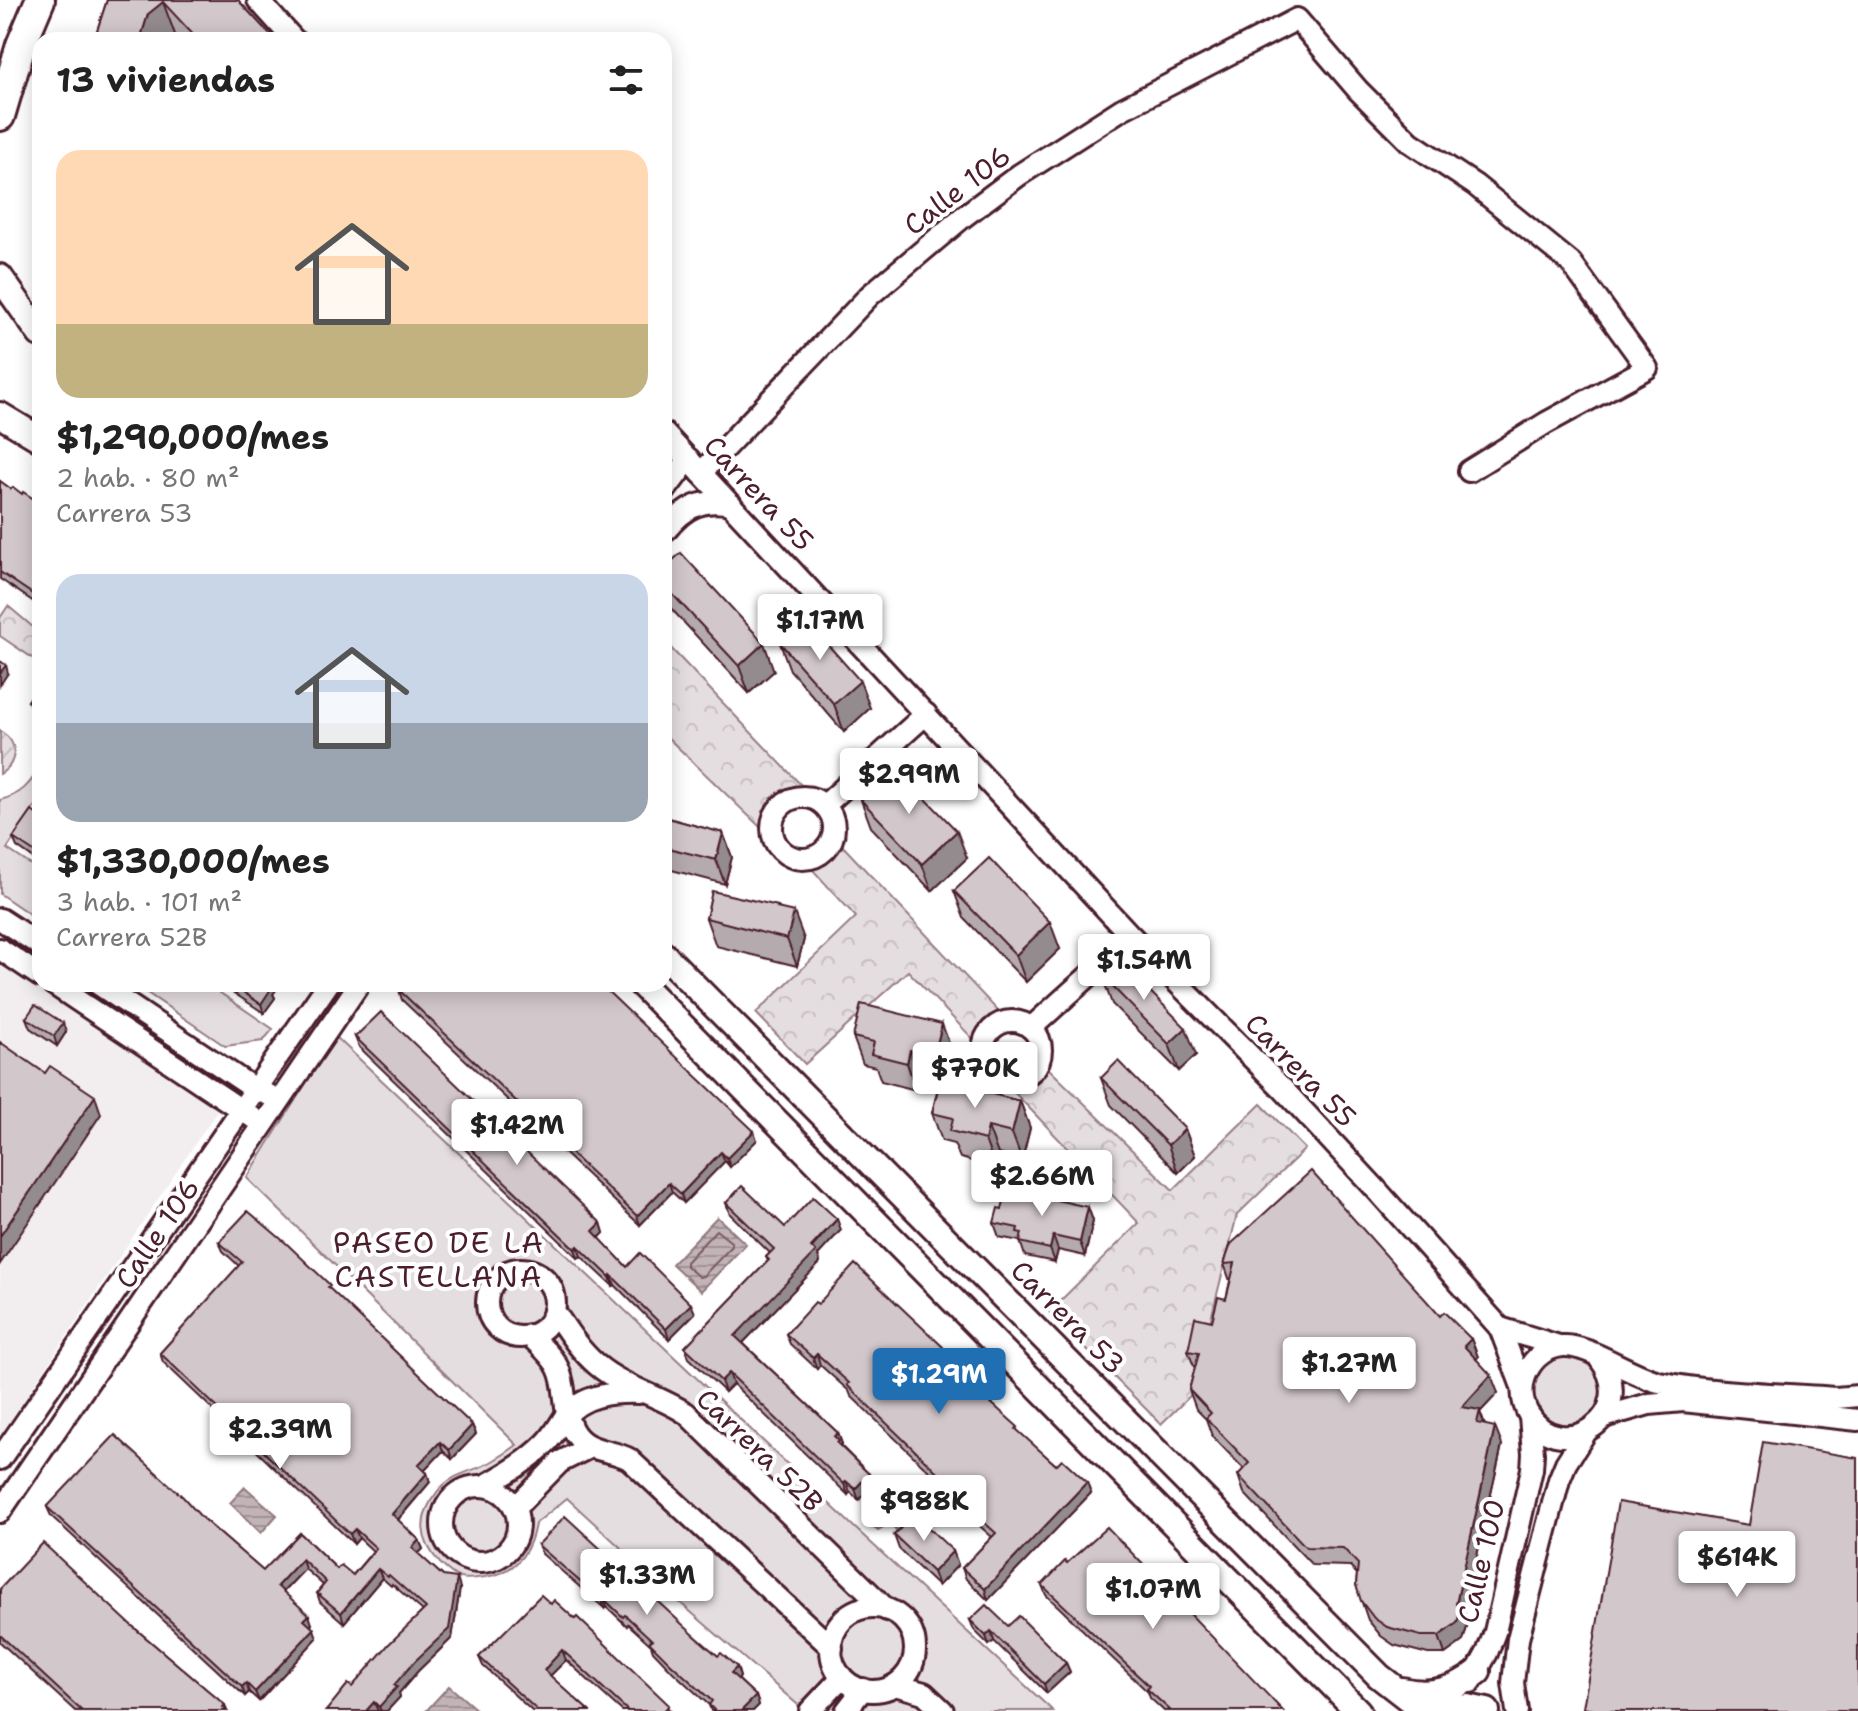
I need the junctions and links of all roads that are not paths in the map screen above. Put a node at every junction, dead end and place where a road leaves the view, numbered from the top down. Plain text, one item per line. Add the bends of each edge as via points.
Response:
1 (40, 0) edge
2 (258, 0) edge
3 (287, 32) edge
4 (0, 116) edge
5 (0, 277) edge
6 (32, 323) edge
7 (672, 441) edge
8 (698, 469) junction
9 (1469, 471) dead end
10 (672, 487) edge
11 (731, 504) junction
12 (672, 518) edge
13 (672, 522) edge
14 (926, 714) junction
15 (825, 805) dead end
16 (0, 919) edge
17 (1132, 937) junction
18 (32, 940) edge
19 (0, 949) edge
20 (672, 963) edge
21 (32, 971) edge
22 (65, 992) edge
23 (110, 992) edge
24 (323, 992) edge
25 (354, 992) edge
26 (649, 992) edge
27 (1031, 1028) dead end
28 (256, 1090) junction
29 (281, 1099) junction
30 (243, 1111) junction
31 (263, 1125) junction
32 (554, 1311) junction
33 (1500, 1328) junction
34 (529, 1335) junction
35 (1559, 1346) junction
36 (1599, 1358) junction
37 (1522, 1387) junction
38 (647, 1393) junction
39 (1858, 1396) edge
40 (567, 1415) junction
41 (1530, 1416) junction
42 (1604, 1417) junction
43 (1858, 1420) edge
44 (1586, 1432) junction
45 (590, 1447) junction
46 (0, 1459) edge
47 (484, 1486) junction
48 (515, 1508) junction
49 (0, 1512) edge
50 (887, 1610) junction
51 (832, 1648) junction
52 (913, 1662) junction
53 (1478, 1672) junction
54 (842, 1677) junction
55 (895, 1685) junction
56 (1391, 1686) junction
57 (863, 1689) junction
58 (924, 1693) junction
59 (1443, 1710) edge
60 (810, 1711) edge
61 (846, 1711) edge
62 (943, 1711) edge
63 (1358, 1711) edge
64 (1487, 1711) edge
65 (1517, 1711) edge

1 - 4 highway
2 - 3 street
5 - 6 main road
7 - 8 street, Carrera 55
8 - 9 street, Calle 106 via 870,295 963,217 1122,109 1297,19 1410,142 1475,185 1571,263 1647,368
8 - 10 street, Calle 106
8 - 11 street, Carrera 55
8 - 12 street, Calle 106
11 - 13 street, Calle 106 via 696,504
11 - 14 street, Carrera 55
14 - 15 street
14 - 17 street, Carrera 55
16 - 18 street
17 - 27 street
17 - 33 street, Carrera 55 via 1293,1100
19 - 21 street
20 - 56 main road, Carrera 53
22 - 30 street
23 - 28 street
24 - 28 street, Calle 106
25 - 29 street, Calle 106
26 - 63 main road
28 - 29 street
28 - 30 street, Calle 106
29 - 31 street, Calle 106
30 - 31 street
30 - 46 street, Calle 106
31 - 49 street, Calle 106
32 - 34 street via 545,1327
32 - 34 street, Carrera 52B via 549,1284 535,1272 516,1269 499,1276 486,1300 490,1318 511,1335
32 - 38 street, Carrera 52B via 598,1366
33 - 35 street
33 - 37 street, Carrera 55
34 - 40 street, Carrera 52B via 558,1368
35 - 36 street via 1587,1350
35 - 37 street via 1534,1360
36 - 39 street via 1640,1377 1679,1386
36 - 42 street via 1613,1393
37 - 41 street
38 - 40 street via 605,1394
38 - 50 street, Carrera 52B via 686,1413
40 - 45 street, Carrera 52B via 575,1435
40 - 47 street via 526,1461
41 - 44 street via 1555,1434
41 - 53 street, Calle 100 via 1532,1469 1495,1632
42 - 43 street via 1683,1401
42 - 44 street
44 - 65 street, Calle 100 via 1559,1480 1518,1639 1513,1683
45 - 48 street via 560,1462
45 - 51 street via 629,1459
47 - 48 street via 507,1497
47 - 48 street via 460,1492 444,1511 443,1535 455,1553 476,1562 498,1558 518,1531
50 - 51 street via 861,1609 849,1615
50 - 52 street via 898,1615 913,1636
51 - 54 street
52 - 55 street
52 - 58 street
53 - 56 main road via 1438,1692
53 - 59 street, Calle 100
54 - 57 street
54 - 60 street
55 - 57 street
55 - 58 street
56 - 59 main road, Carrera 53 via 1415,1704
57 - 61 street
58 - 62 street
59 - 64 main road

